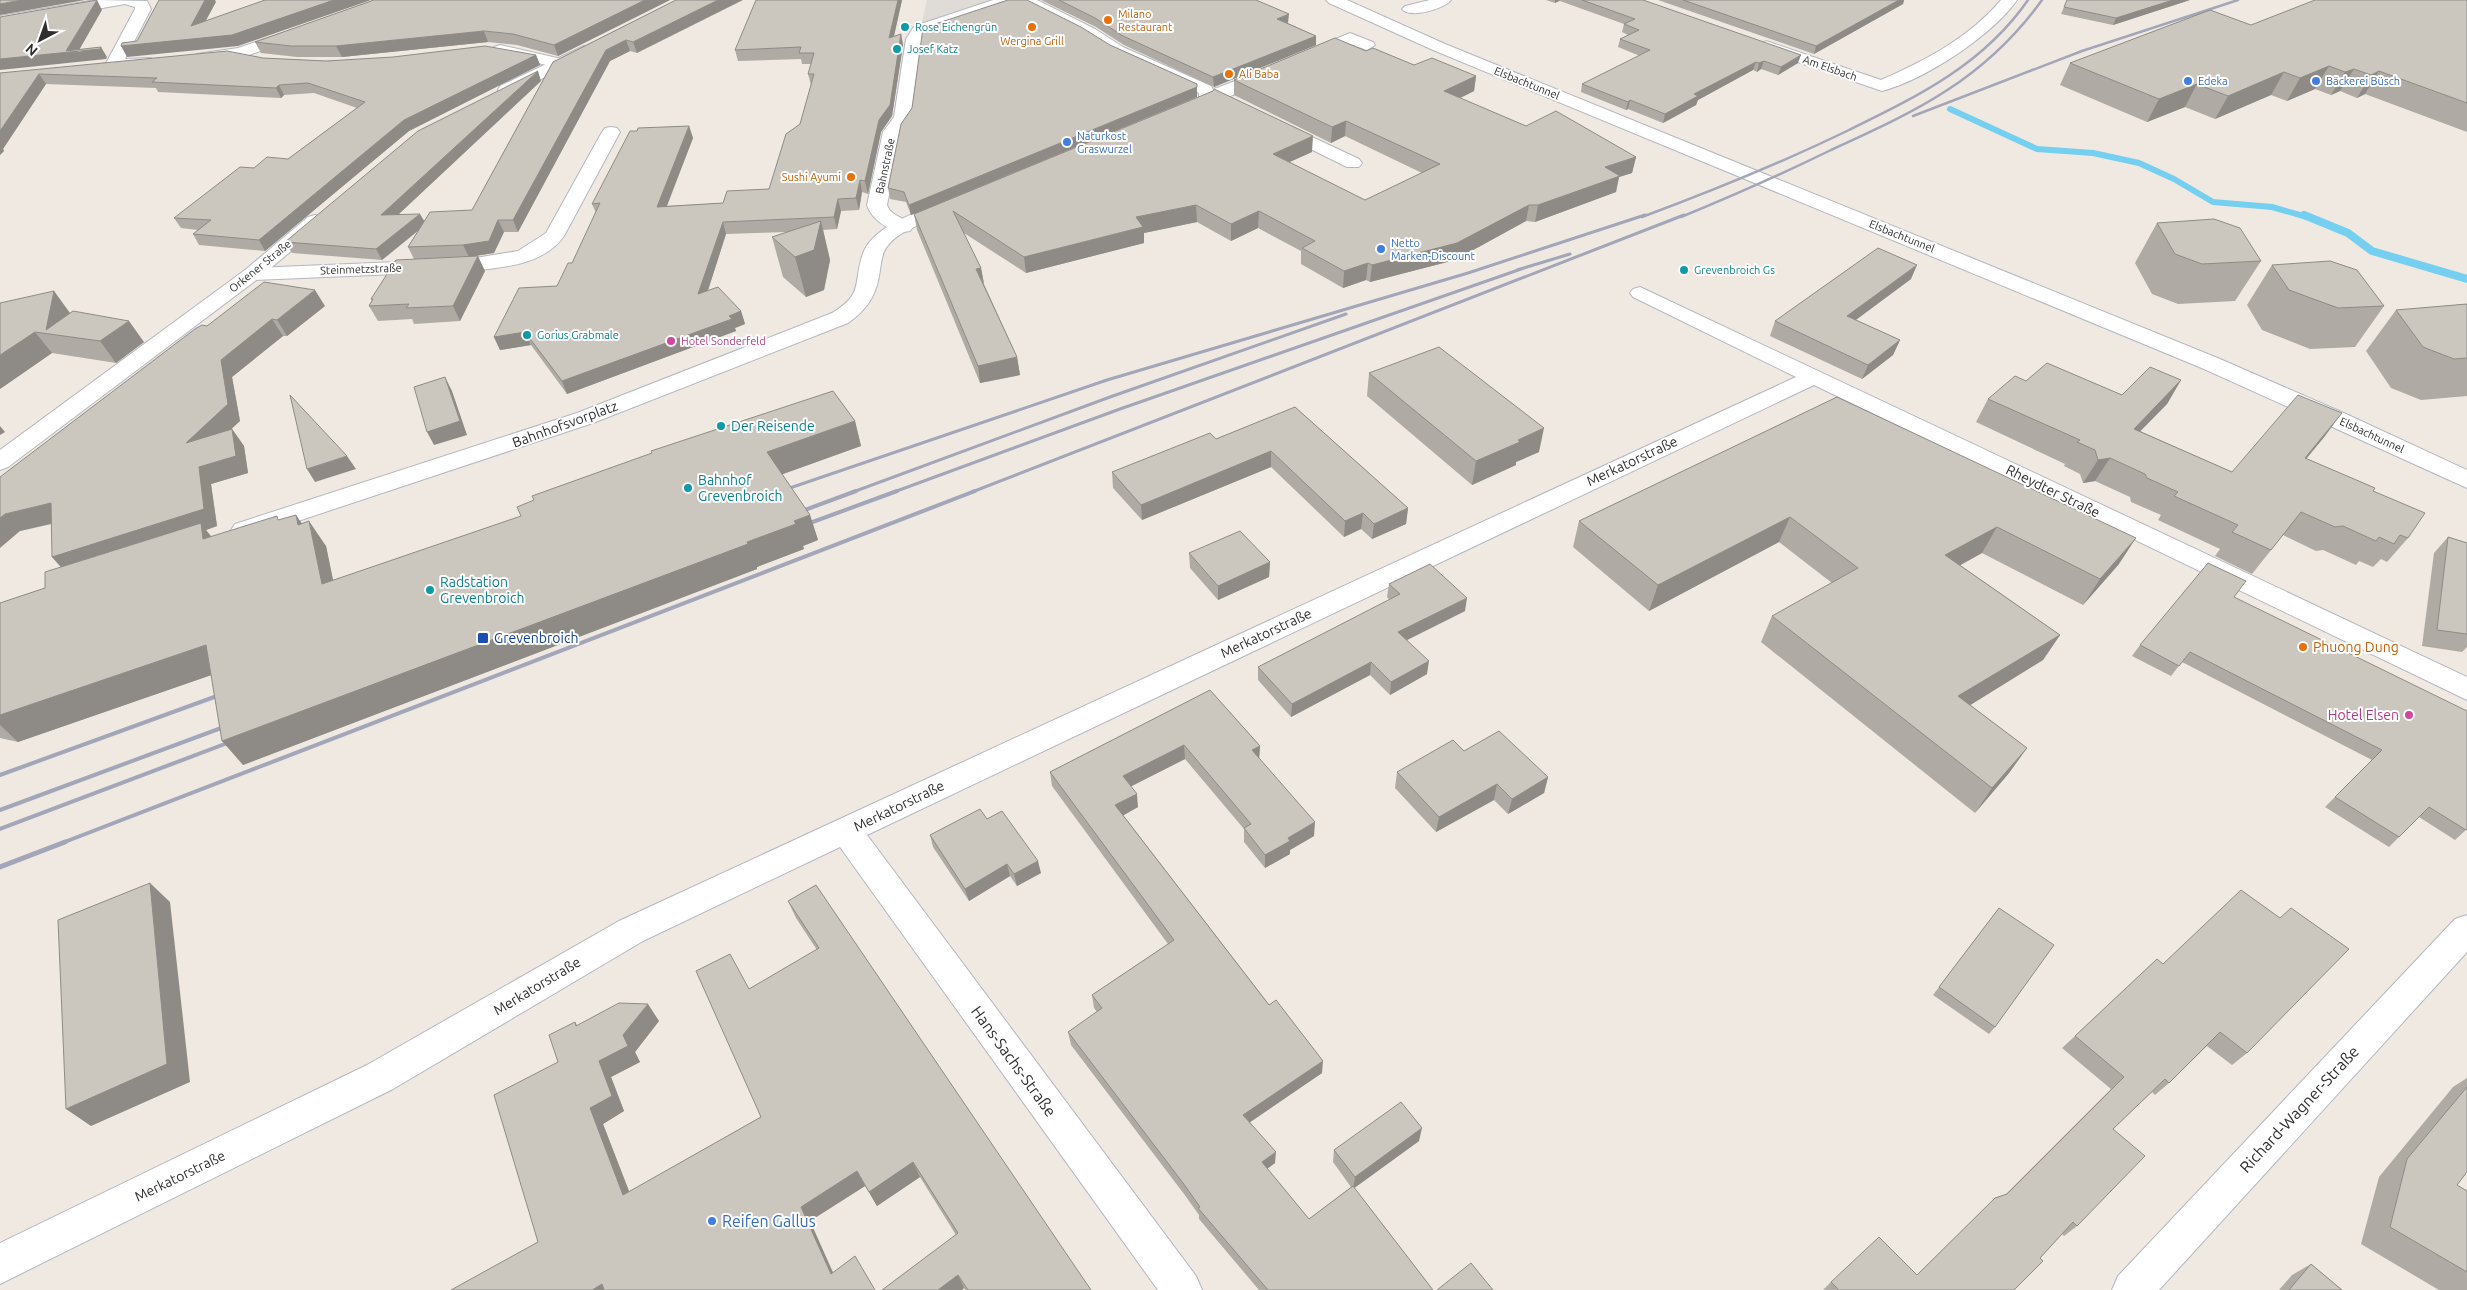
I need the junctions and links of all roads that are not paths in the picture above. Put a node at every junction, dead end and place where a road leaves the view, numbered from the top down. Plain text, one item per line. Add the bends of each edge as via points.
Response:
1 (122, 0) edge
2 (128, 0) edge
3 (1008, 0) edge
4 (1026, 0) edge
5 (1334, 0) edge
6 (1443, 0) edge
7 (2009, 0) edge
8 (1410, 9) dead end
9 (0, 21) edge
10 (308, 29) edge
11 (1751, 40) edge
12 (602, 42) edge
13 (1367, 45) dead end
14 (480, 50) edge
15 (233, 55) junction
16 (191, 58) edge
17 (160, 59) edge
18 (262, 60) edge
19 (560, 63) junction
20 (113, 65) junction
21 (94, 67) edge
22 (1208, 95) junction
23 (492, 96) edge
24 (1232, 104) edge
25 (1160, 120) edge
26 (1267, 121) edge
27 (611, 132) dead end
28 (1353, 163) dead end
29 (968, 200) edge
30 (327, 210) edge
31 (903, 227) junction
32 (252, 274) junction
33 (1640, 292) dead end
34 (1814, 377) junction
35 (2430, 461) junction
36 (0, 462) edge
37 (2467, 473) edge
38 (2467, 480) edge
39 (218, 538) edge
40 (2467, 689) edge
41 (846, 831) junction
42 (2467, 929) edge
43 (0, 1264) edge
44 (1182, 1290) edge
45 (2132, 1290) edge

1 - 9 street
2 - 20 street via 142,4 143,9
3 - 31 street, Bahnstraße via 927,27 914,39 903,118 892,132 877,205 884,217
4 - 22 street via 1090,32 1117,50 1206,90
5 - 35 street, Elsbachtunnel via 1439,47 2182,351
6 - 8 street via 1427,7
7 - 11 street, Am Elsbach via 1996,16 1954,48 1882,86
10 - 15 street
12 - 19 street
13 - 22 street via 1350,38
14 - 19 street via 508,51
15 - 16 street
15 - 18 street
17 - 20 street
19 - 23 street
20 - 21 street
22 - 24 street
22 - 25 street via 1206,101
26 - 28 street
27 - 32 street, Steinmetzstraße via 554,236 526,255 469,265
29 - 31 street
30 - 32 street, Orkener Straße
31 - 39 street, Bahnhofsvorplatz via 876,247 864,298 845,316 812,331 585,418
32 - 36 street, Orkener Straße
33 - 34 street, Rheydter Straße
34 - 40 street, Rheydter Straße
34 - 41 street, Merkatorstraße
35 - 37 street
35 - 38 street, Elsbachtunnel
41 - 43 street, Merkatorstraße via 631,931 380,1077
41 - 44 street, Hans-Sachs-Straße
42 - 45 street, Richard-Wagner-Straße

